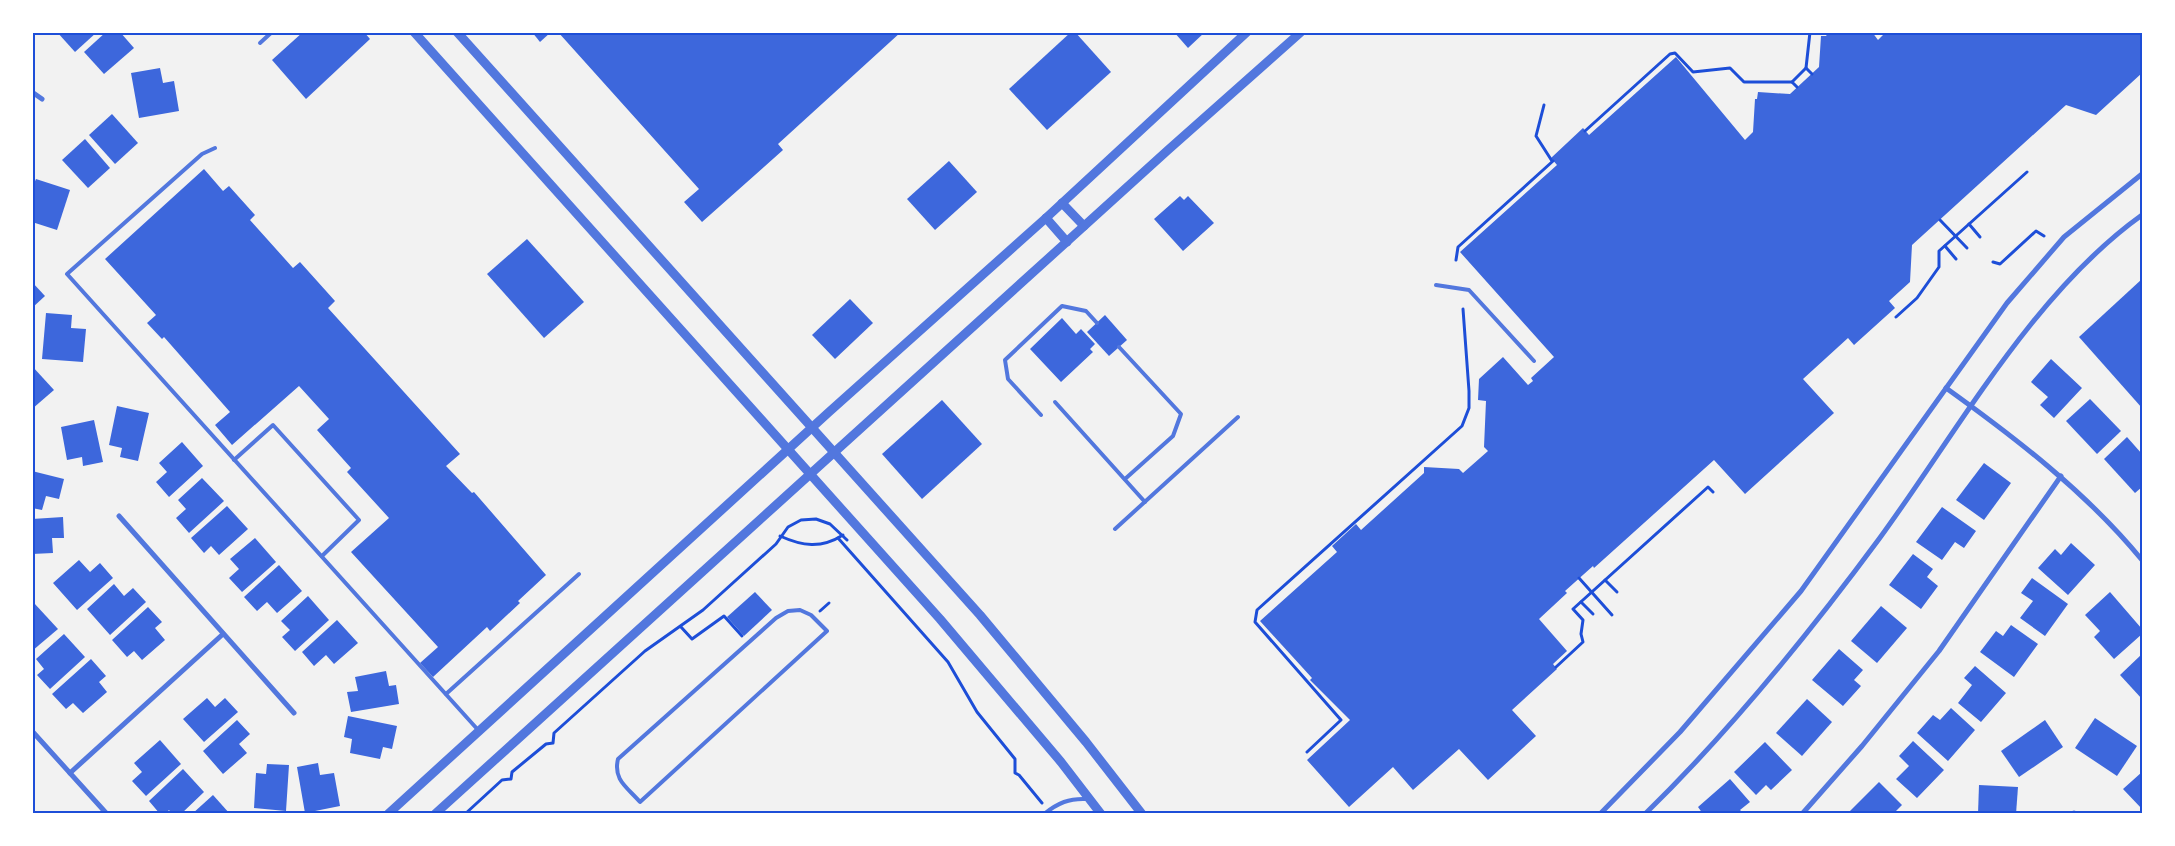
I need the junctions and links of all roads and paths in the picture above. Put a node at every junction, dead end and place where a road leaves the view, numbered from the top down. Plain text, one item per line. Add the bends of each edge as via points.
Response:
1 (272, 32) edge
2 (414, 32) edge
3 (457, 32) edge
4 (1247, 32) edge
5 (1301, 32) edge
6 (1810, 32) edge
7 (260, 43) dead end
8 (1806, 68) junction
9 (1812, 74) dead end
10 (1792, 82) junction
11 (1797, 87) dead end
12 (32, 92) edge
13 (42, 99) dead end
14 (1544, 105) dead end
15 (1585, 131) dead end
16 (215, 148) dead end
17 (2027, 172) dead end
18 (2142, 174) edge
19 (1062, 203) junction
20 (2142, 215) edge
21 (1046, 218) junction
22 (1940, 220) dead end
23 (1969, 224) junction
24 (1084, 226) junction
25 (1956, 236) junction
26 (2044, 236) dead end
27 (1980, 237) dead end
28 (1067, 242) junction
29 (1945, 246) junction
30 (1967, 248) dead end
31 (1956, 258) dead end
32 (1456, 260) dead end
33 (1993, 262) dead end
34 (1436, 285) dead end
35 (1462, 309) dead end
36 (1896, 317) dead end
37 (1097, 323) dead end
38 (1119, 347) dead end
39 (1534, 361) dead end
40 (1946, 388) junction
41 (1055, 402) dead end
42 (1972, 406) junction
43 (1041, 415) dead end
44 (1238, 417) dead end
45 (812, 427) junction
46 (788, 449) junction
47 (834, 452) junction
48 (234, 460) junction
49 (810, 474) junction
50 (2061, 476) junction
51 (1125, 479) junction
52 (1712, 492) dead end
53 (1145, 502) junction
54 (119, 516) dead end
55 (1115, 529) dead end
56 (843, 535) junction
57 (780, 536) junction
58 (838, 538) junction
59 (847, 540) dead end
60 (322, 556) junction
61 (2142, 560) edge
62 (579, 574) dead end
63 (1579, 578) dead end
64 (1606, 580) junction
65 (1592, 592) junction
66 (1617, 592) dead end
67 (1581, 602) junction
68 (1593, 614) dead end
69 (1612, 615) dead end
70 (682, 627) junction
71 (223, 634) junction
72 (748, 642) junction
73 (1556, 667) dead end
74 (446, 694) junction
75 (294, 713) dead end
76 (32, 731) edge
77 (479, 731) junction
78 (1307, 752) dead end
79 (70, 773) junction
80 (1090, 799) junction
81 (1046, 812) edge
82 (107, 814) edge
83 (388, 814) edge
84 (435, 814) edge
85 (465, 814) edge
86 (1101, 814) edge
87 (1142, 814) edge
88 (1600, 814) edge
89 (1645, 814) edge
90 (1802, 814) edge

1 - 7 lane
2 - 46 street
3 - 45 street
4 - 19 street
5 - 24 street
6 - 8 path
8 - 9 path
8 - 10 path
10 - 11 path
10 - 15 path via 1744,82 1730,68 1693,72 1675,53 1670,54
12 - 13 street
14 - 32 path via 1536,136 1553,161 1458,248
16 - 48 lane via 202,154 67,274
17 - 23 path
18 - 40 street via 2064,237 2007,303
19 - 21 street
19 - 24 street
20 - 42 street via 2069,279 2022,336
21 - 28 street
21 - 45 street
22 - 25 path
23 - 25 path
23 - 27 path
24 - 28 street
25 - 29 path
25 - 30 path
26 - 33 path via 2036,231 2000,264
28 - 47 street
29 - 31 path
29 - 36 path via 1939,251 1939,267 1917,298
34 - 39 lane via 1469,290
35 - 78 path via 1469,408 1462,426 1257,610 1255,622 1341,720
37 - 43 lane via 1086,312 1062,306 1005,360 1008,380
38 - 51 lane via 1181,414 1173,436
40 - 42 street
40 - 88 street via 1801,591 1680,732
41 - 51 lane
42 - 50 street
42 - 89 street via 1878,539 1808,630 1752,699
44 - 53 lane
45 - 46 street
45 - 47 street
46 - 49 street
46 - 77 street
47 - 49 street
47 - 87 street via 1006,645
48 - 60 lane
48 - 60 lane via 273,425 359,520
49 - 80 street via 966,648
49 - 84 street
50 - 61 street via 2120,532
50 - 90 street via 1939,651
51 - 53 lane
52 - 64 path via 1708,487
53 - 55 lane
54 - 71 street
56 - 57 path via 830,524 809,519 794,522
56 - 58 path
56 - 59 path
57 - 58 path via 811,546
57 - 70 path via 776,544
58 - 81 path via 953,668 977,712 1015,759 1014,772 1019,774
60 - 74 lane
62 - 74 lane
63 - 65 path
64 - 65 path
64 - 66 path
65 - 67 path
65 - 69 path
67 - 68 path
67 - 73 path via 1573,610 1583,620 1583,642
70 - 72 path via 692,639 724,616
70 - 85 path via 645,650 554,733 553,743 546,744 512,772 511,779 502,780
71 - 75 street
71 - 79 street
72 - 72 lane via 788,611 800,610 811,614 827,631 640,802 617,777 618,758
74 - 77 lane
76 - 79 street
77 - 83 street
79 - 82 street
80 - 81 lane via 1073,798
80 - 86 street

